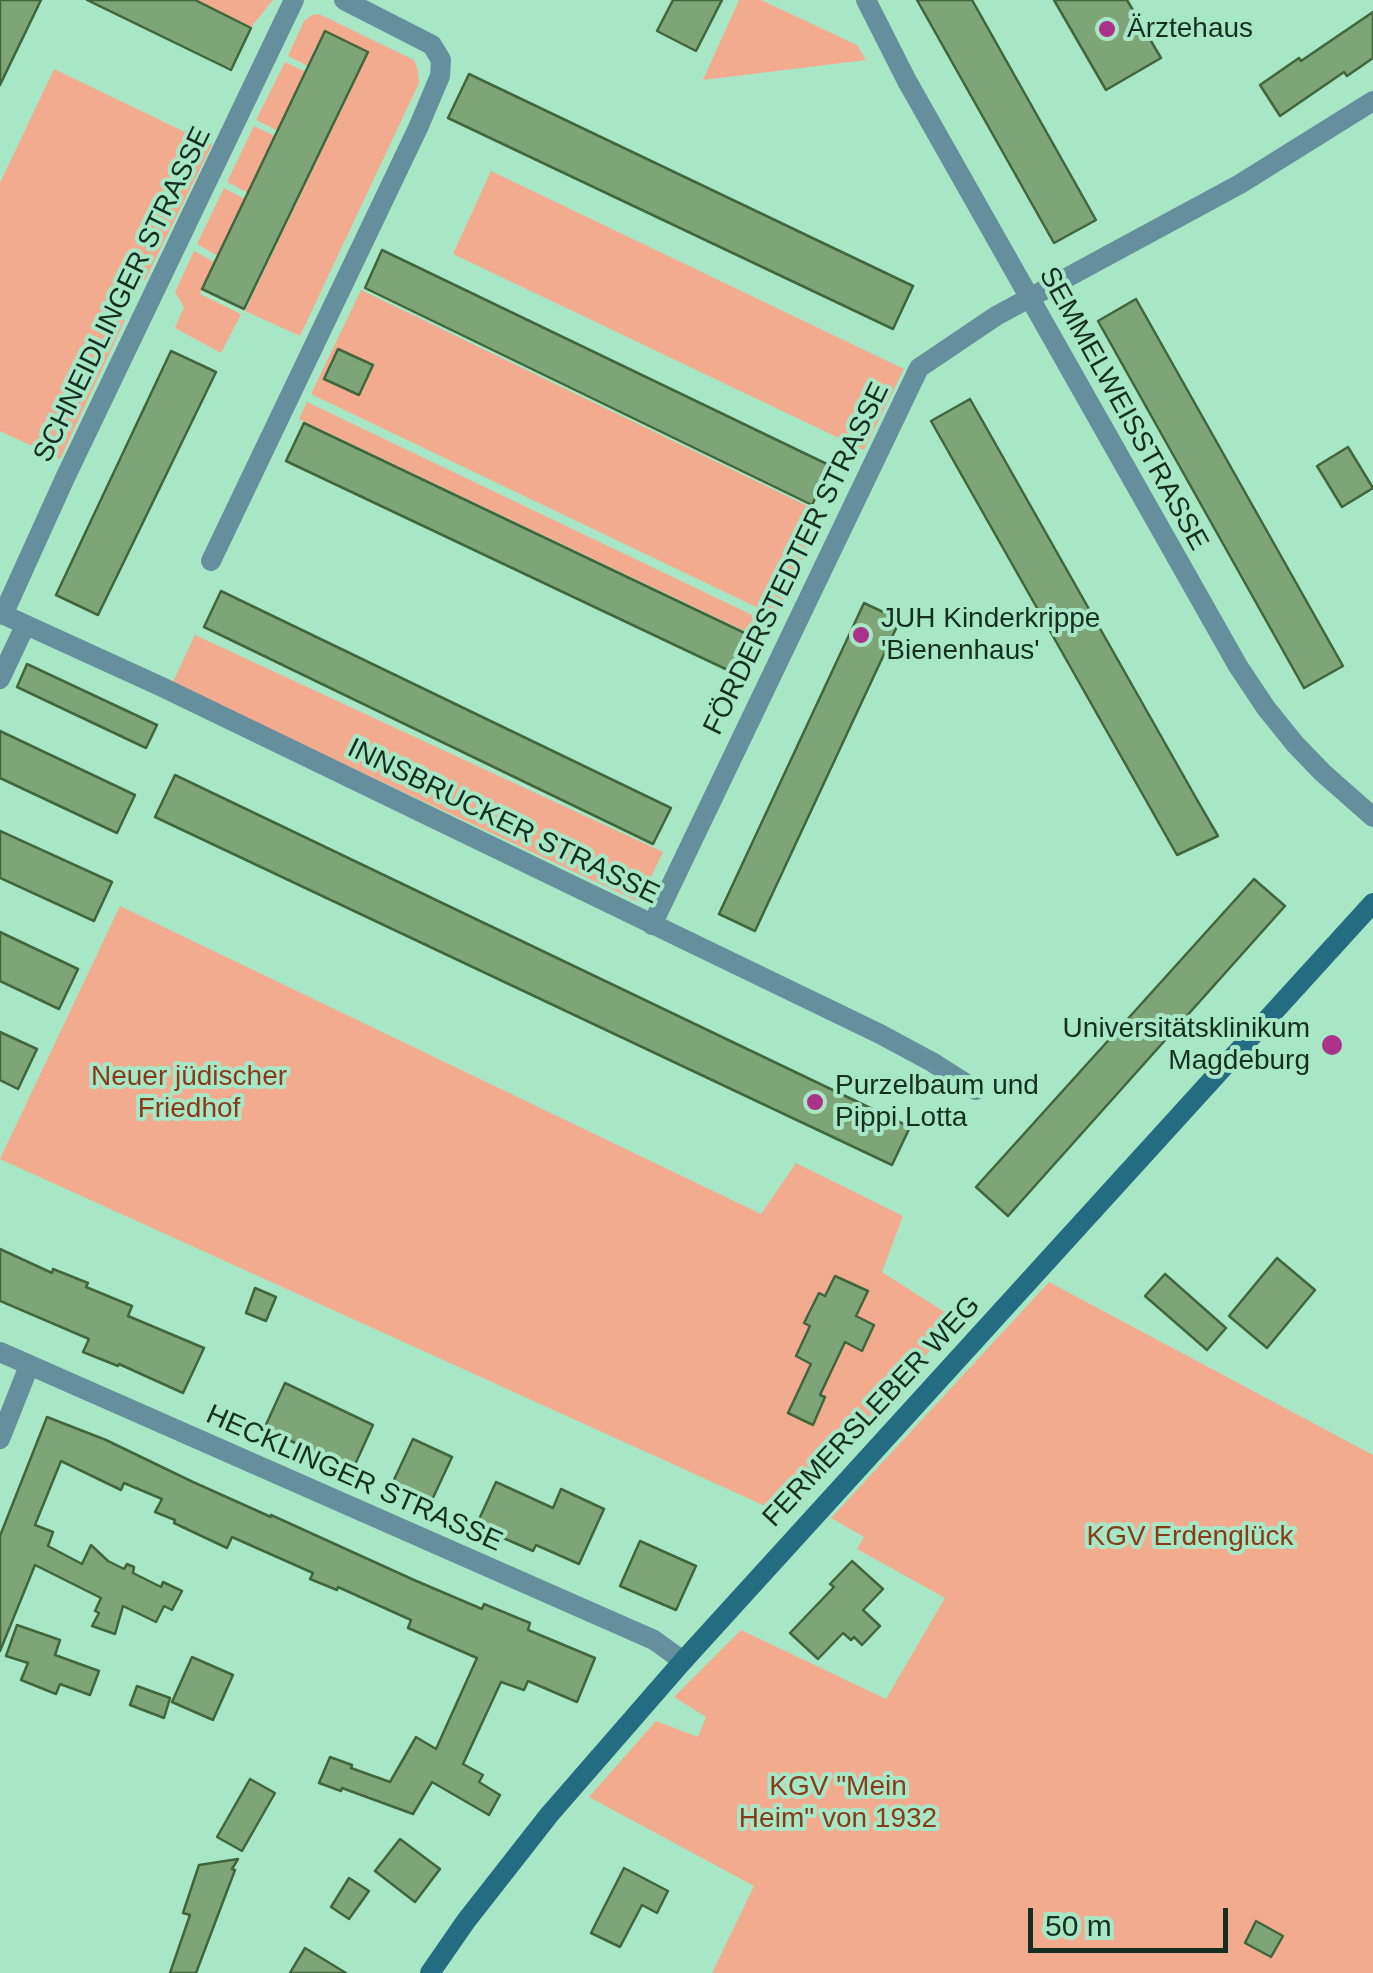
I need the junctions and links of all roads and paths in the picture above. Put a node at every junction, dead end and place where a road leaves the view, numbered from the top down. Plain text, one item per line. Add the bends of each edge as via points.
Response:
1 (294, 0) edge
2 (344, 0) edge
3 (866, 0) edge
4 (1373, 101) edge
5 (1028, 298) junction
6 (212, 561) dead end
7 (2, 614) edge
8 (25, 626) junction
9 (0, 680) edge
10 (1373, 817) edge
11 (1373, 904) edge
12 (652, 925) junction
13 (976, 1090) dead end
14 (0, 1352) edge
15 (29, 1366) junction
16 (0, 1439) edge
17 (683, 1661) junction
18 (430, 1973) edge

1 - 7 street, SCHNEIDLINGER STRASSE
2 - 6 street via 432,45 440,76
3 - 5 street, SEMMELWEISSTRASSE
4 - 5 street, FÖRDERSTEDTER STRASSE via 1240,184
5 - 10 street, SEMMELWEISSTRASSE via 1256,694 1309,759
5 - 12 street, FÖRDERSTEDTER STRASSE via 919,368
7 - 8 street, INNSBRUCKER STRASSE
8 - 9 street
8 - 12 street, INNSBRUCKER STRASSE
11 - 17 street, FERMERSLEBER WEG
12 - 13 street, INNSBRUCKER STRASSE via 880,1034
14 - 15 street, HECKLINGER STRASSE
15 - 16 street
15 - 17 street, HECKLINGER STRASSE via 654,1640
17 - 18 street, FERMERSLEBER WEG via 549,1815

